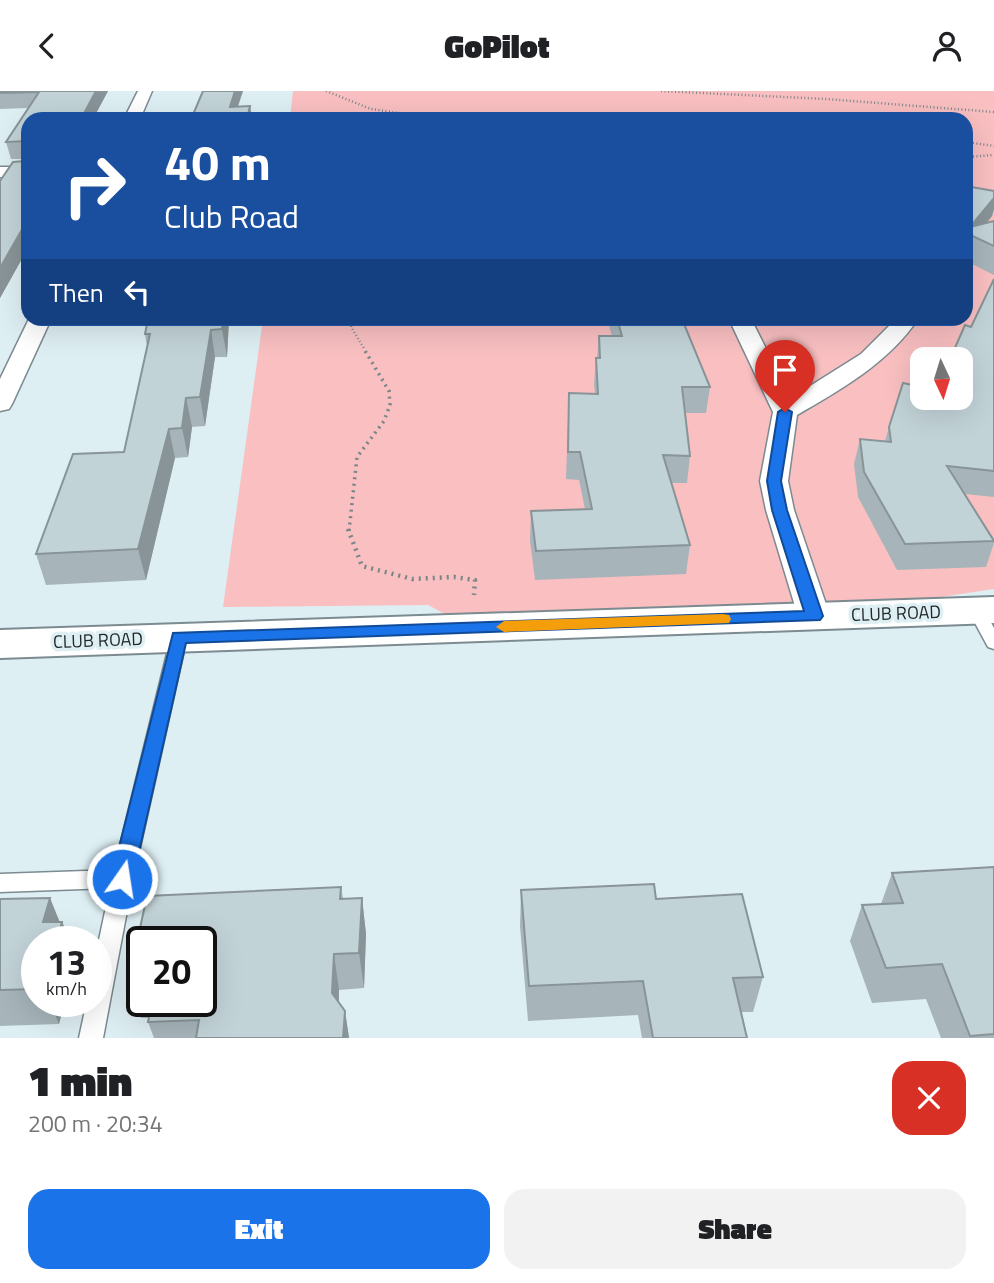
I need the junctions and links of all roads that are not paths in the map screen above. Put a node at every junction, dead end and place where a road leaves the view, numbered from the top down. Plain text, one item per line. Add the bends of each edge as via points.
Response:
1 (145, 91) edge
2 (135, 112) edge
3 (21, 171) edge
4 (0, 172) edge
5 (37, 326) edge
6 (743, 326) edge
7 (901, 326) edge
8 (0, 404) edge
9 (785, 412) junction
10 (814, 616) junction
11 (988, 621) edge
12 (179, 637) junction
13 (0, 644) edge
14 (122, 879) junction
15 (0, 884) edge
16 (91, 1038) edge

1 - 2 street
3 - 4 street
5 - 8 street
6 - 9 street
7 - 9 street via 863,362
9 - 10 street via 774,481
10 - 11 street, CLUB ROAD
10 - 12 street, CLUB ROAD
12 - 13 street, CLUB ROAD
12 - 14 lane
14 - 15 lane
14 - 16 lane

